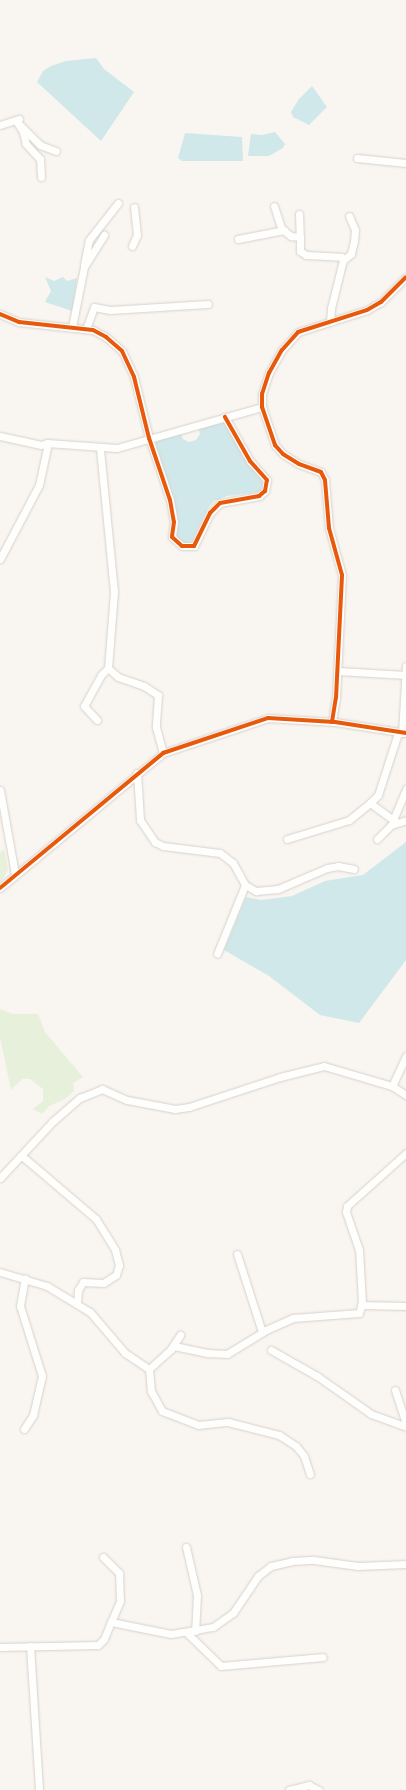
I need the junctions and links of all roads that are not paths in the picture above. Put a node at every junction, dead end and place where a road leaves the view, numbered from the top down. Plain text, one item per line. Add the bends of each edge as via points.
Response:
1 (18, 120) junction
2 (0, 124) edge
3 (56, 151) dead end
4 (357, 158) dead end
5 (406, 163) edge
6 (41, 177) dead end
7 (118, 203) dead end
8 (274, 206) dead end
9 (134, 207) dead end
10 (299, 214) dead end
11 (349, 216) dead end
12 (284, 230) junction
13 (104, 235) dead end
14 (300, 237) junction
15 (238, 239) dead end
16 (132, 246) dead end
17 (343, 260) junction
18 (84, 267) junction
19 (406, 277) edge
20 (208, 304) dead end
21 (0, 314) edge
22 (330, 322) junction
23 (72, 326) junction
24 (86, 329) junction
25 (262, 407) junction
26 (225, 417) junction
27 (0, 436) edge
28 (149, 438) junction
29 (48, 443) junction
30 (100, 449) junction
31 (0, 559) edge
32 (406, 666) edge
33 (108, 668) junction
34 (406, 670) edge
35 (338, 671) junction
36 (406, 675) edge
37 (405, 700) edge
38 (96, 720) dead end
39 (332, 722) junction
40 (402, 733) edge
41 (163, 753) junction
42 (137, 773) junction
43 (406, 789) edge
44 (0, 790) edge
45 (370, 802) junction
46 (406, 820) edge
47 (394, 821) junction
48 (287, 840) dead end
49 (377, 840) dead end
50 (354, 869) dead end
51 (15, 874) junction
52 (245, 885) junction
53 (0, 888) edge
54 (217, 954) dead end
55 (406, 1056) edge
56 (392, 1086) junction
57 (406, 1095) edge
58 (406, 1153) edge
59 (22, 1156) junction
60 (0, 1178) edge
61 (237, 1254) dead end
62 (0, 1272) edge
63 (25, 1278) junction
64 (78, 1304) junction
65 (361, 1305) junction
66 (406, 1306) edge
67 (262, 1332) junction
68 (180, 1335) dead end
69 (174, 1346) junction
70 (270, 1350) dead end
71 (149, 1369) junction
72 (395, 1390) dead end
73 (406, 1423) edge
74 (406, 1427) edge
75 (24, 1429) dead end
76 (310, 1474) dead end
77 (186, 1547) dead end
78 (103, 1557) dead end
79 (406, 1564) edge
80 (111, 1622) junction
81 (195, 1631) junction
82 (187, 1633) junction
83 (30, 1646) junction
84 (0, 1647) edge
85 (323, 1657) dead end
86 (39, 1790) edge
87 (289, 1790) edge
88 (319, 1790) edge

1 - 2 street
1 - 3 street via 40,145
1 - 6 street via 26,144 40,159
4 - 5 street
7 - 18 street via 89,240
8 - 12 street
9 - 16 street via 137,235
10 - 14 street
11 - 17 street via 355,230 354,241 351,254
12 - 14 street via 291,236
12 - 15 street
13 - 18 street
14 - 17 street via 300,251 306,255 341,257
17 - 22 street via 330,308
18 - 23 street
19 - 22 street via 381,302 367,310
20 - 24 street via 110,310 94,307
21 - 23 street via 18,322
22 - 25 street via 308,327 292,337 269,373 262,394
23 - 24 street
24 - 28 street via 106,336 126,358
25 - 26 street
25 - 35 street via 275,445 283,454 299,464 320,472 325,480 329,528 342,575
26 - 28 street
26 - 28 street via 250,461 263,473 266,485 263,495 220,502 210,513 197,543 191,548 178,544 172,537 174,522 170,500
27 - 29 street via 41,445
28 - 30 street via 128,446
29 - 30 street
29 - 31 street via 39,485
30 - 33 street via 114,592
32 - 34 street
33 - 38 street via 101,675 84,706
33 - 41 street via 118,677 144,686 158,695 156,727
34 - 36 street
35 - 36 street
35 - 39 street
36 - 37 street
37 - 40 street
39 - 40 street
39 - 41 street via 268,718
40 - 45 street via 378,795
41 - 42 street
42 - 51 street
42 - 52 street via 140,820 155,842 163,846 220,853 233,863
43 - 47 street
44 - 51 street
45 - 47 street
45 - 48 street via 349,820
46 - 47 street
47 - 49 street
50 - 52 street via 338,866 327,868 278,889 256,891
51 - 53 street
52 - 54 street
55 - 56 street
56 - 57 street
56 - 59 street via 324,1066 280,1077 190,1108 175,1109 127,1100 102,1089 80,1098 52,1122
58 - 65 street via 347,1206 346,1212 359,1250
59 - 60 street
59 - 64 street via 96,1219 115,1250 119,1264 116,1275 103,1283 83,1282 78,1290
61 - 67 street
62 - 63 street
63 - 64 street via 47,1286
63 - 75 street via 20,1294 20,1306 42,1376 33,1415
64 - 71 street via 90,1312 125,1353
65 - 66 street
65 - 67 street via 361,1310 356,1314 299,1317
67 - 69 street via 227,1354
68 - 69 street
69 - 71 street
70 - 74 street via 317,1376 371,1414
71 - 76 street via 151,1391 162,1411 198,1425 228,1422 279,1435 296,1446 304,1456
72 - 73 street
77 - 81 street via 197,1595
78 - 80 street via 119,1573 121,1586 118,1611
79 - 81 street via 358,1566 314,1560 271,1566 258,1576 232,1613 213,1627
80 - 82 street via 171,1634
80 - 83 street via 104,1639 98,1645
81 - 82 street
82 - 85 street via 221,1666
83 - 84 street
83 - 86 street
87 - 88 street via 309,1785

